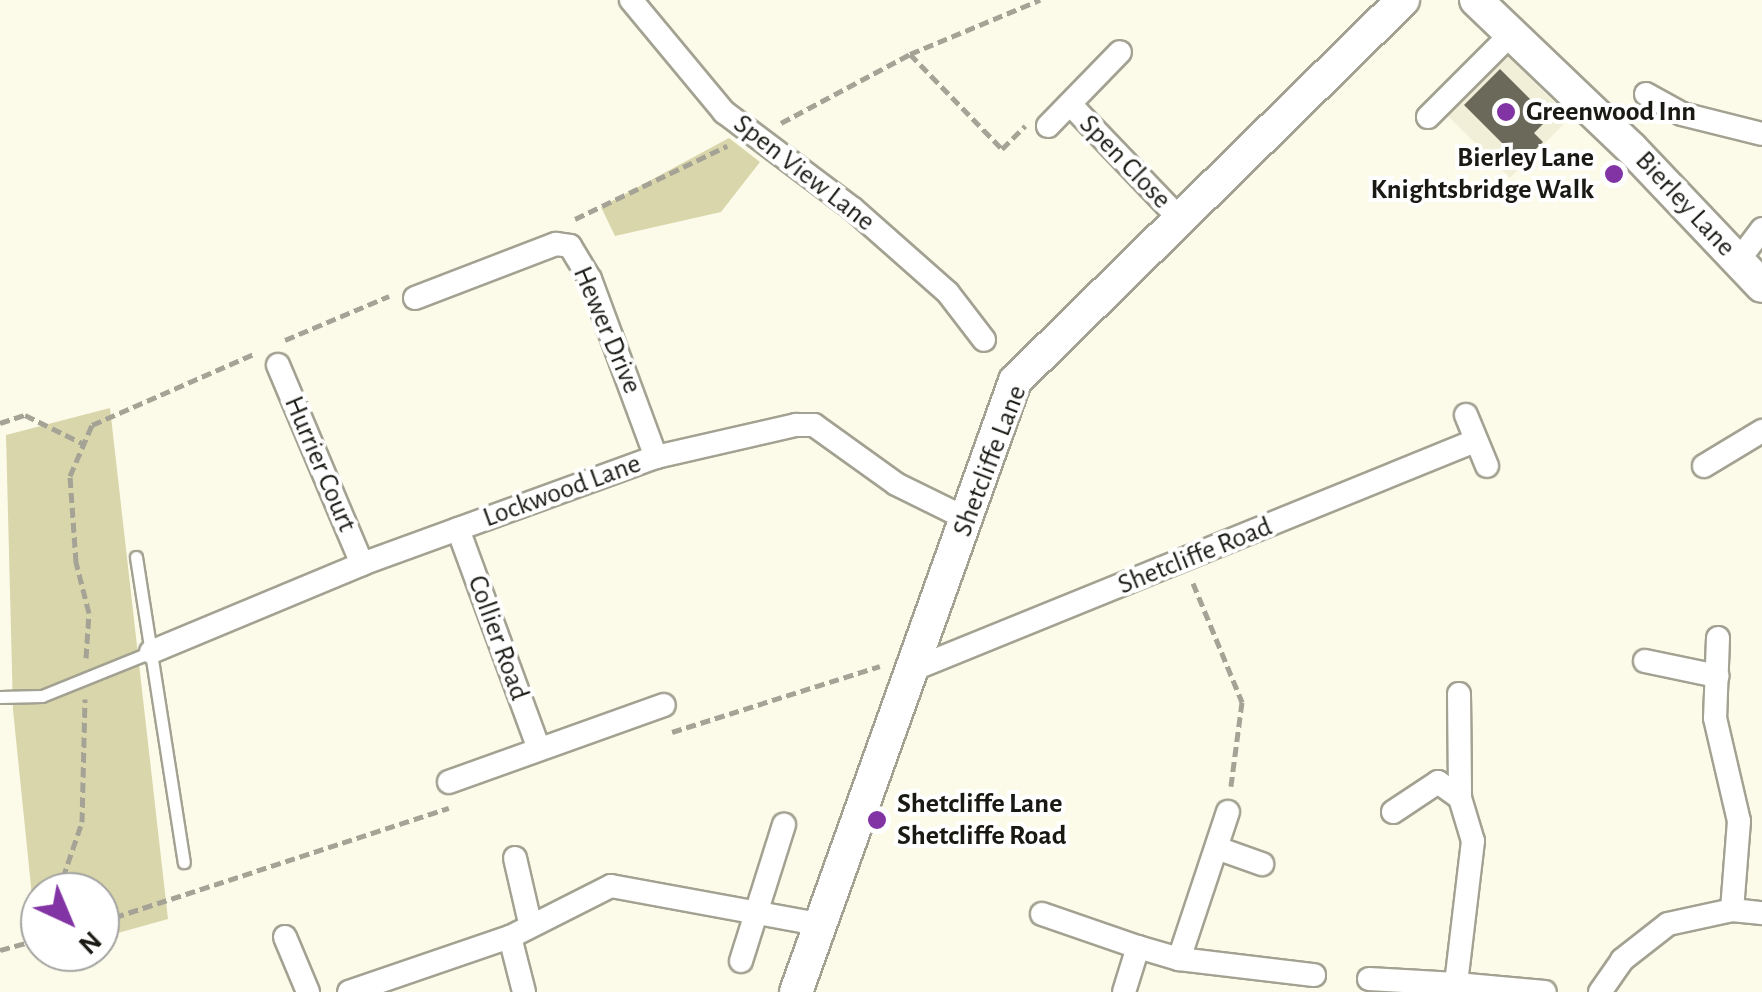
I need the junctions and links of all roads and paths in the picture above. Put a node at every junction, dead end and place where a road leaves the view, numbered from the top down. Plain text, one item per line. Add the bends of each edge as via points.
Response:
1 (631, 0) edge
2 (1040, 0) edge
3 (1402, 0) edge
4 (1476, 0) edge
5 (1510, 35) junction
6 (1120, 52) dead end
7 (910, 54) junction
8 (1646, 94) dead end
9 (1070, 104) junction
10 (1428, 117) dead end
11 (1048, 126) joint
12 (760, 134) junction
13 (1762, 134) edge
14 (1181, 220) junction
15 (1762, 229) edge
16 (1738, 260) junction
17 (1762, 286) edge
18 (416, 298) dead end
19 (984, 340) dead end
20 (278, 365) dead end
21 (1466, 416) dead end
22 (0, 423) edge
23 (1762, 431) edge
24 (1475, 441) junction
25 (82, 443) dead end
26 (656, 457) junction
27 (1487, 466) dead end
28 (1704, 466) dead end
29 (967, 519) junction
30 (458, 529) junction
31 (136, 558) dead end
32 (1184, 561) junction
33 (362, 564) junction
34 (1718, 638) dead end
35 (152, 652) junction
36 (1645, 661) dead end
37 (914, 669) junction
38 (1717, 676) junction
39 (1459, 694) dead end
40 (0, 697) edge
41 (664, 706) dead end
42 (538, 746) junction
43 (449, 782) dead end
44 (1460, 798) junction
45 (1228, 812) joint
46 (1393, 812) dead end
47 (784, 825) dead end
48 (1217, 848) junction
49 (515, 858) dead end
50 (184, 862) dead end
51 (1262, 864) dead end
52 (756, 910) junction
53 (1732, 910) junction
54 (1762, 913) edge
55 (1042, 914) dead end
56 (819, 924) junction
57 (520, 930) junction
58 (285, 937) dead end
59 (1138, 947) junction
60 (1180, 958) junction
61 (741, 961) dead end
62 (1314, 976) dead end
63 (1370, 979) dead end
64 (1456, 984) junction
65 (308, 992) edge
66 (349, 992) edge
67 (524, 992) edge
68 (796, 992) edge
69 (1124, 992) edge
70 (1545, 992) edge
71 (1600, 992) edge

1 - 12 street, Spen View Lane via 724,112
2 - 7 path
3 - 14 street, Shetcliffe Lane
4 - 5 street, Bierley Lane
5 - 10 street
5 - 16 street, Bierley Lane
6 - 9 street, Spen Close
7 - 11 path via 1002,148 1037,115
7 - 12 path
8 - 13 street via 1682,114
9 - 11 street, Spen Close
9 - 14 street, Spen Close
12 - 19 street, Spen View Lane via 948,293
14 - 29 street, Shetcliffe Lane via 1015,381
15 - 16 street
16 - 17 street, Bierley Lane
18 - 26 street, Hewer Drive via 556,244 570,246 590,279
20 - 33 street, Hurrier Court
21 - 24 street
22 - 25 path via 25,415
23 - 28 street
24 - 27 street
24 - 32 street, Shetcliffe Road
26 - 29 street, Lockwood Lane via 814,425 896,484
26 - 30 street, Lockwood Lane
29 - 37 street, Shetcliffe Lane
30 - 33 street, Lockwood Lane
30 - 42 street, Collier Road
31 - 35 lane
32 - 37 street, Shetcliffe Road
32 - 45 path via 1242,702
33 - 35 street, Lockwood Lane
34 - 38 street
35 - 40 lane via 42,696
35 - 50 lane
36 - 38 street
37 - 56 street, Shetcliffe Lane
38 - 53 street via 1715,718 1738,821
39 - 44 street
41 - 42 street
42 - 43 street
44 - 46 street via 1438,782
44 - 64 street via 1473,841
45 - 48 street
47 - 52 street
48 - 51 street
48 - 60 street
49 - 57 street
52 - 56 street
52 - 57 street via 612,886
52 - 61 street
53 - 54 street
53 - 71 street via 1668,924 1622,960
55 - 59 street
56 - 68 street, Shetcliffe Lane
57 - 66 street
57 - 67 street
58 - 65 street
59 - 60 street
59 - 69 street
60 - 62 street
63 - 64 street
64 - 70 street

